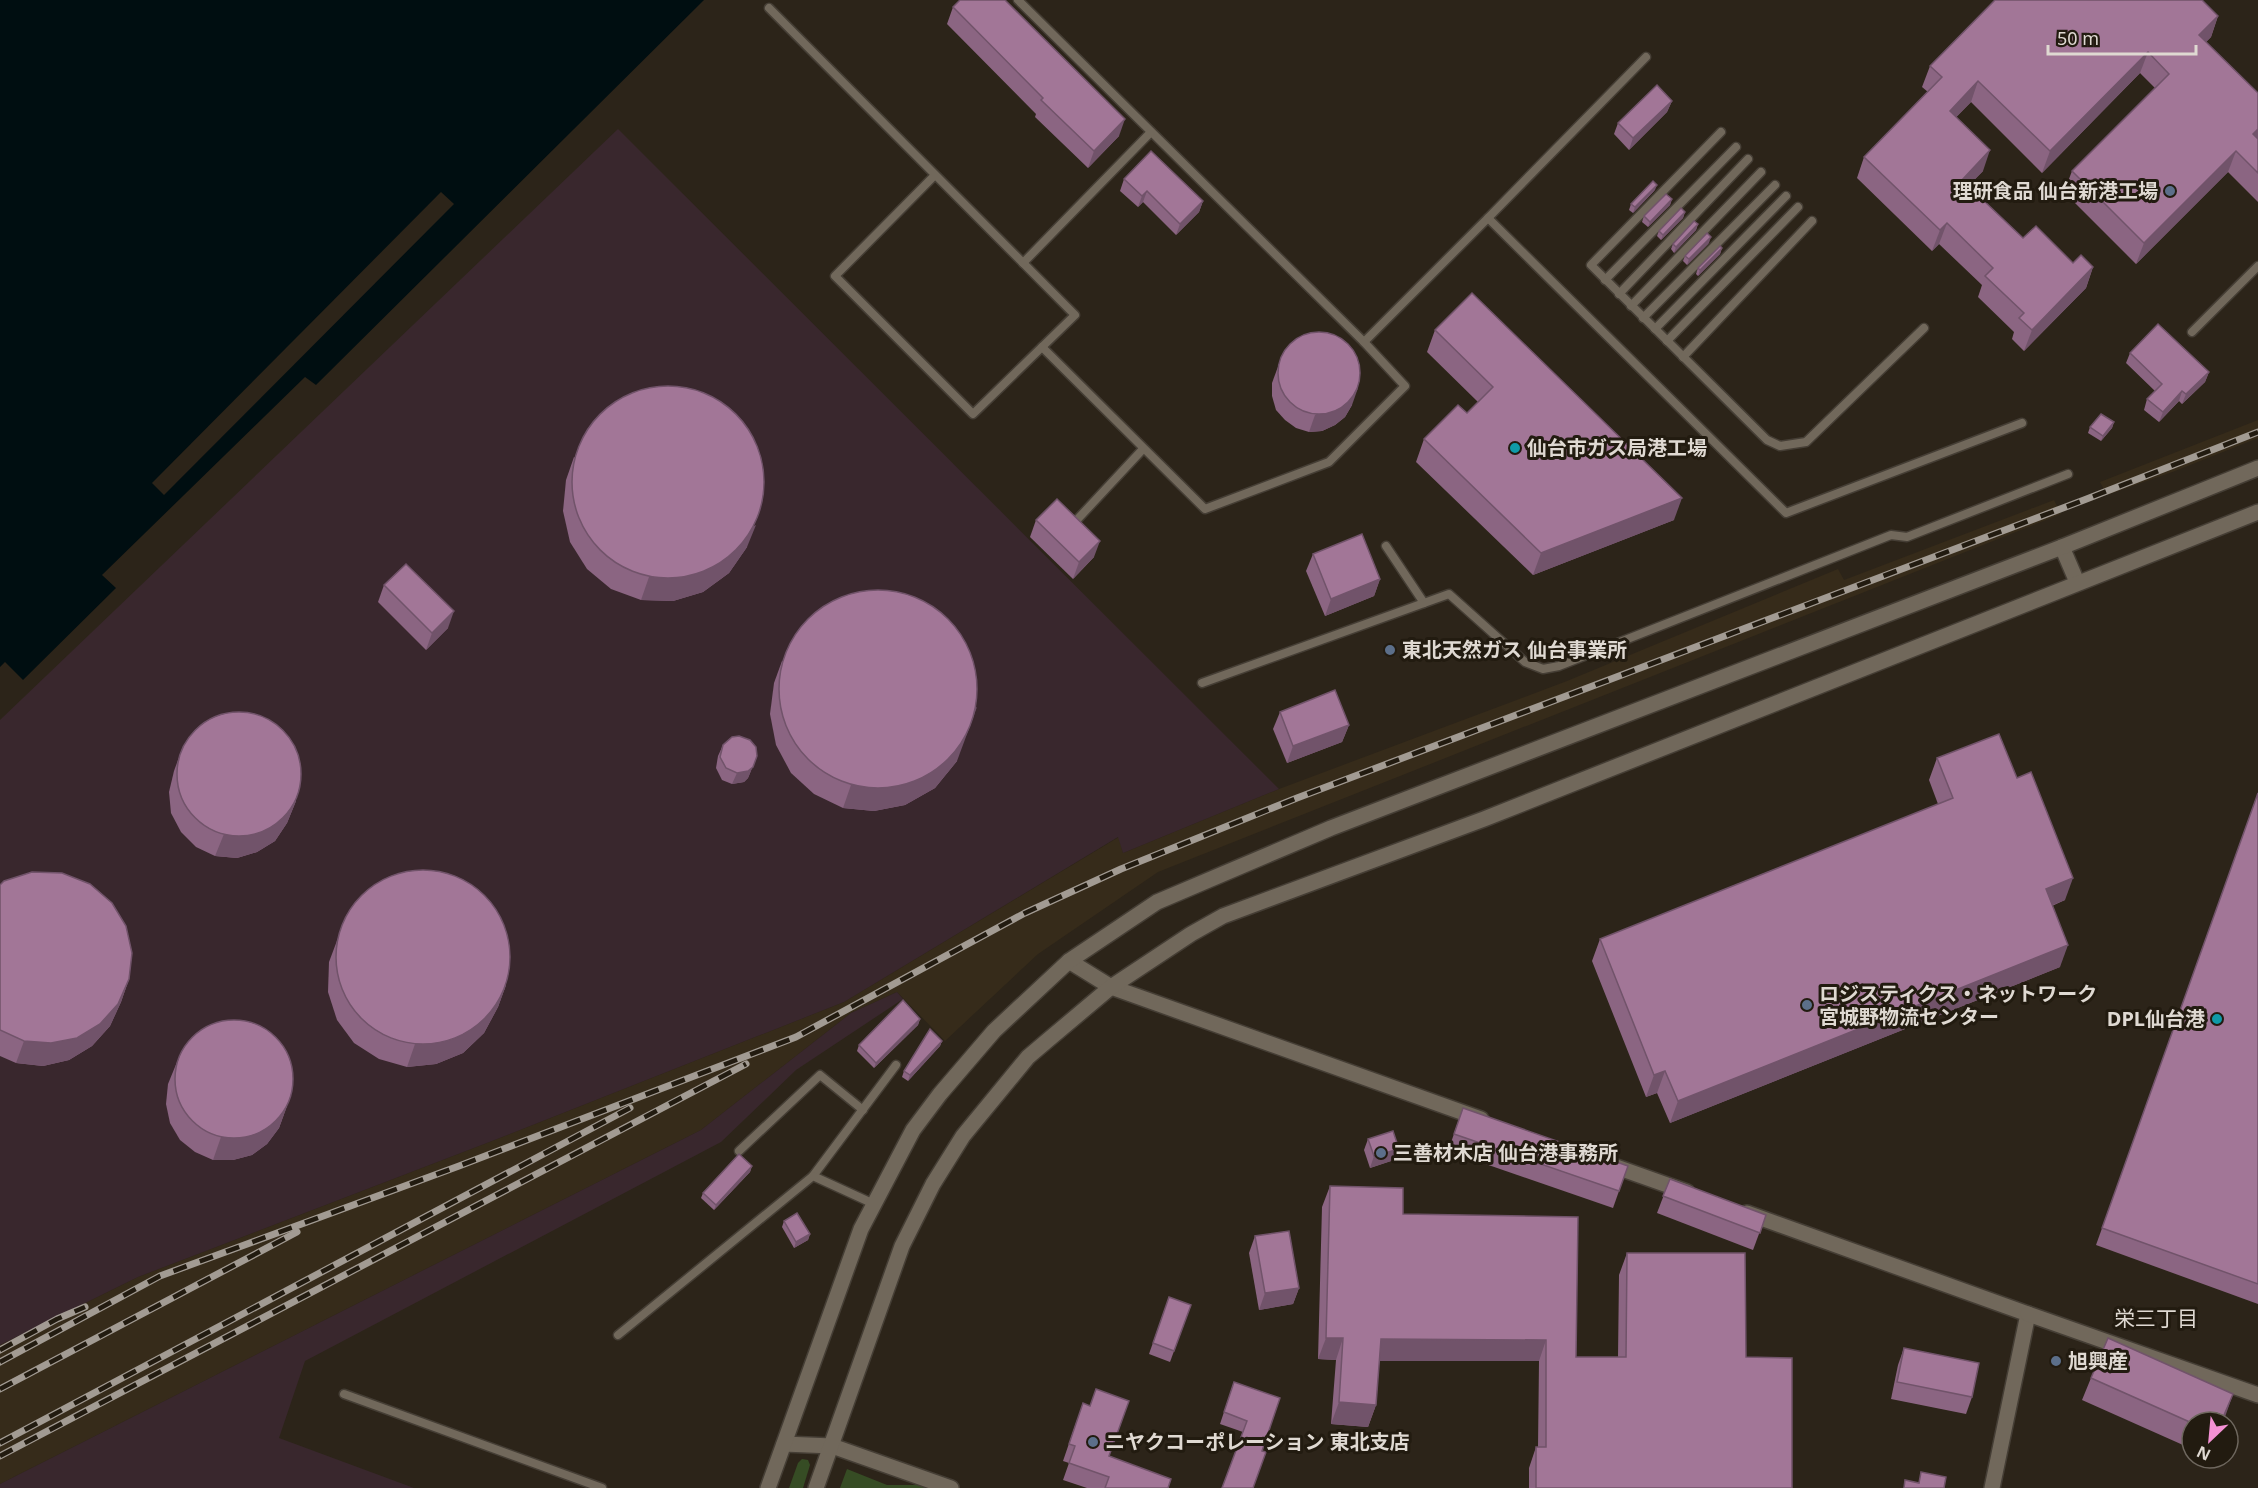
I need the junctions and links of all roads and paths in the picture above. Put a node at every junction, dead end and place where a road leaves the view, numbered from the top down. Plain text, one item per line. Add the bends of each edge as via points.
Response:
1 (1018, 0) edge
2 (769, 8) dead end
3 (1646, 57) dead end
4 (1151, 132) junction
5 (1721, 132) dead end
6 (1736, 147) dead end
7 (1748, 159) dead end
8 (1761, 172) dead end
9 (935, 175) junction
10 (1775, 185) dead end
11 (1786, 196) dead end
12 (1798, 207) dead end
13 (1488, 218) junction
14 (1812, 221) dead end
15 (1023, 263) junction
16 (2258, 266) edge
17 (1605, 280) junction
18 (1619, 294) junction
19 (1631, 306) junction
20 (1643, 318) junction
21 (1924, 328) dead end
22 (1655, 329) junction
23 (2192, 332) dead end
24 (1667, 341) junction
25 (1364, 342) junction
26 (1042, 347) junction
27 (1683, 357) junction
28 (2022, 423) dead end
29 (1143, 449) junction
30 (2258, 468) edge
31 (2068, 474) dead end
32 (2258, 512) edge
33 (1074, 523) edge
34 (1386, 546) dead end
35 (2062, 547) junction
36 (2077, 582) junction
37 (1424, 603) junction
38 (1202, 683) dead end
39 (1069, 961) junction
40 (1111, 987) junction
41 (896, 1065) dead end
42 (862, 1110) junction
43 (1490, 1122) edge
44 (739, 1151) dead end
45 (1591, 1158) edge
46 (813, 1176) junction
47 (1703, 1198) edge
48 (874, 1203) junction
49 (1737, 1210) edge
50 (2028, 1314) junction
51 (618, 1335) dead end
52 (344, 1394) dead end
53 (2258, 1395) edge
54 (784, 1444) junction
55 (832, 1446) junction
56 (602, 1488) edge
57 (768, 1488) edge
58 (816, 1488) edge
59 (951, 1488) edge
60 (1992, 1488) edge

1 - 4 lane
2 - 9 lane
3 - 13 lane
4 - 15 lane
4 - 25 lane
5 - 17 lane via 1591,265
6 - 17 lane
7 - 18 lane
8 - 19 lane
9 - 15 lane
9 - 26 lane via 836,276 973,414
10 - 20 lane
11 - 22 lane
12 - 24 lane
13 - 25 lane
13 - 28 lane via 1786,513
14 - 27 lane
15 - 26 lane via 1075,315
16 - 23 lane
17 - 18 lane
18 - 19 lane
19 - 20 lane
20 - 22 lane
21 - 27 lane via 1806,442 1780,446 1767,440
22 - 24 lane
24 - 27 lane
25 - 29 lane via 1405,386 1329,462 1205,509
26 - 29 lane
29 - 33 lane
30 - 35 street
31 - 37 lane via 1907,537 1891,535 1559,666 1544,669 1525,662 1449,594
32 - 36 street
34 - 37 lane
35 - 36 street
35 - 39 street via 1320,833 1157,902
36 - 40 street via 1484,819 1223,916
37 - 38 lane
39 - 40 street
39 - 48 street via 994,1031 940,1094 913,1130
40 - 43 street
40 - 55 street via 1028,1057 963,1136 933,1184 902,1246
41 - 42 lane
42 - 44 lane via 820,1075
42 - 46 lane
45 - 47 street
46 - 48 lane
46 - 51 lane
48 - 54 street via 861,1229
49 - 50 street
50 - 53 street
50 - 60 street
52 - 56 lane
54 - 55 street
54 - 57 street
55 - 58 street
55 - 59 street

